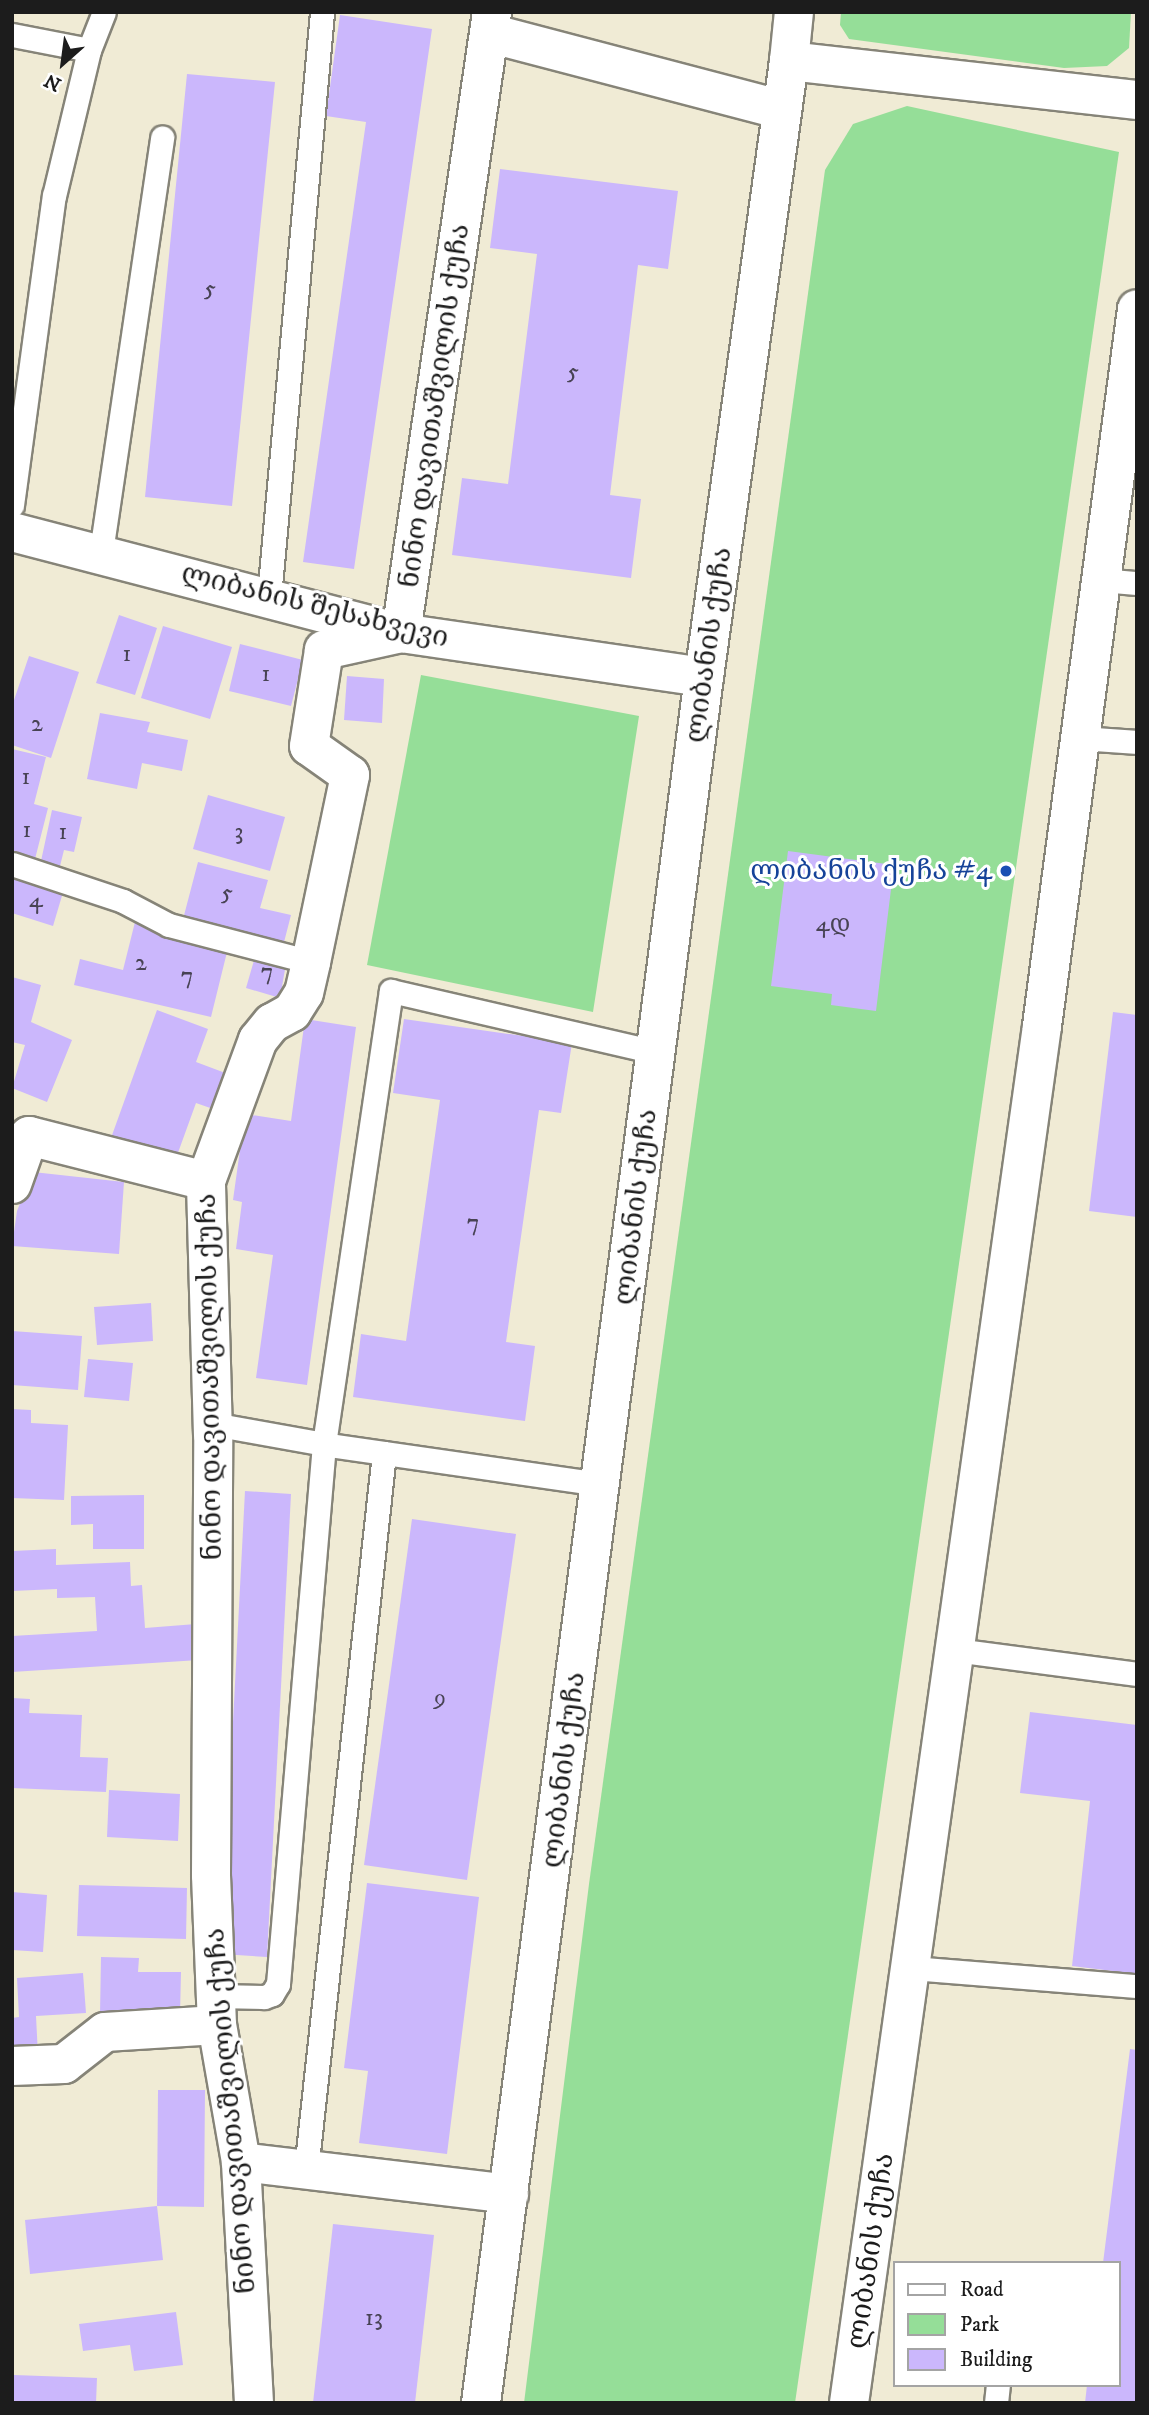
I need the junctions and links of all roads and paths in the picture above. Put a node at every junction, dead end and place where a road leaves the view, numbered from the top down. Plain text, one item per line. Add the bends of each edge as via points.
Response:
1 (104, 12) edge
2 (322, 12) edge
3 (794, 12) edge
4 (491, 23) edge
5 (12, 36) edge
6 (89, 50) junction
7 (789, 61) junction
8 (1137, 100) edge
9 (782, 110) junction
10 (162, 136) dead end
11 (1137, 309) edge
12 (12, 505) edge
13 (12, 532) edge
14 (101, 552) junction
15 (1119, 582) edge
16 (270, 597) junction
17 (401, 633) junction
18 (704, 677) junction
19 (1081, 738) junction
20 (1137, 742) edge
21 (12, 864) edge
22 (311, 962) junction
23 (656, 1052) junction
24 (20, 1133) edge
25 (206, 1181) junction
26 (12, 1185) edge
27 (213, 1424) junction
28 (324, 1444) junction
29 (384, 1452) junction
30 (600, 1484) junction
31 (955, 1650) junction
32 (1137, 1674) edge
33 (911, 1968) junction
34 (1137, 1986) edge
35 (217, 2010) junction
36 (12, 2066) edge
37 (241, 2162) junction
38 (306, 2170) junction
39 (509, 2194) junction
40 (254, 2403) edge
41 (481, 2403) edge
42 (849, 2403) edge

1 - 6 lane
2 - 16 lane
3 - 7 street, ლიბანის ქუჩა
4 - 9 street
4 - 17 street, ნინო დავითაშვილის ქუჩა
5 - 6 lane
6 - 12 lane via 54,196
7 - 8 street
7 - 9 street, ლიბანის ქუჩა
9 - 18 street, ლიბანის ქუჩა
10 - 14 lane
11 - 15 street, ლიბანის ქუჩა
13 - 14 street, ლიბანის შესახვევი
14 - 16 street, ლიბანის შესახვევი
15 - 19 street, ლიბანის ქუჩა
16 - 17 street, ლიბანის შესახვევი
17 - 18 street, ლიბანის შესახვევი
17 - 22 street, ნინო დავითაშვილის ქუჩა via 324,650 309,746 350,775
18 - 23 street, ლიბანის ქუჩა
19 - 20 lane
19 - 31 street, ლიბანის ქუჩა
21 - 22 lane via 123,901 169,925
22 - 25 street, ნინო დავითაშვილის ქუჩა via 304,993 292,1012 272,1023 258,1040
23 - 28 lane via 391,991
23 - 30 street, ლიბანის ქუჩა
24 - 25 street
24 - 26 street
25 - 27 street, ნინო დავითაშვილის ქუჩა
27 - 28 lane
27 - 35 street, ნინო დავითაშვილის ქუჩა via 211,1875
28 - 29 lane
28 - 35 lane via 278,1983 272,1994
29 - 30 lane
29 - 38 lane
30 - 39 street, ლიბანის ქუჩა
31 - 32 lane
31 - 33 street, ლიბანის ქუჩა
33 - 34 lane
33 - 42 street, ლიბანის ქუჩა
35 - 36 street via 105,2032 64,2064
35 - 37 street, ნინო დავითაშვილის ქუჩა
37 - 38 street
37 - 40 street, ნინო დავითაშვილის ქუჩა
38 - 39 street
39 - 41 street, ლიბანის ქუჩა

